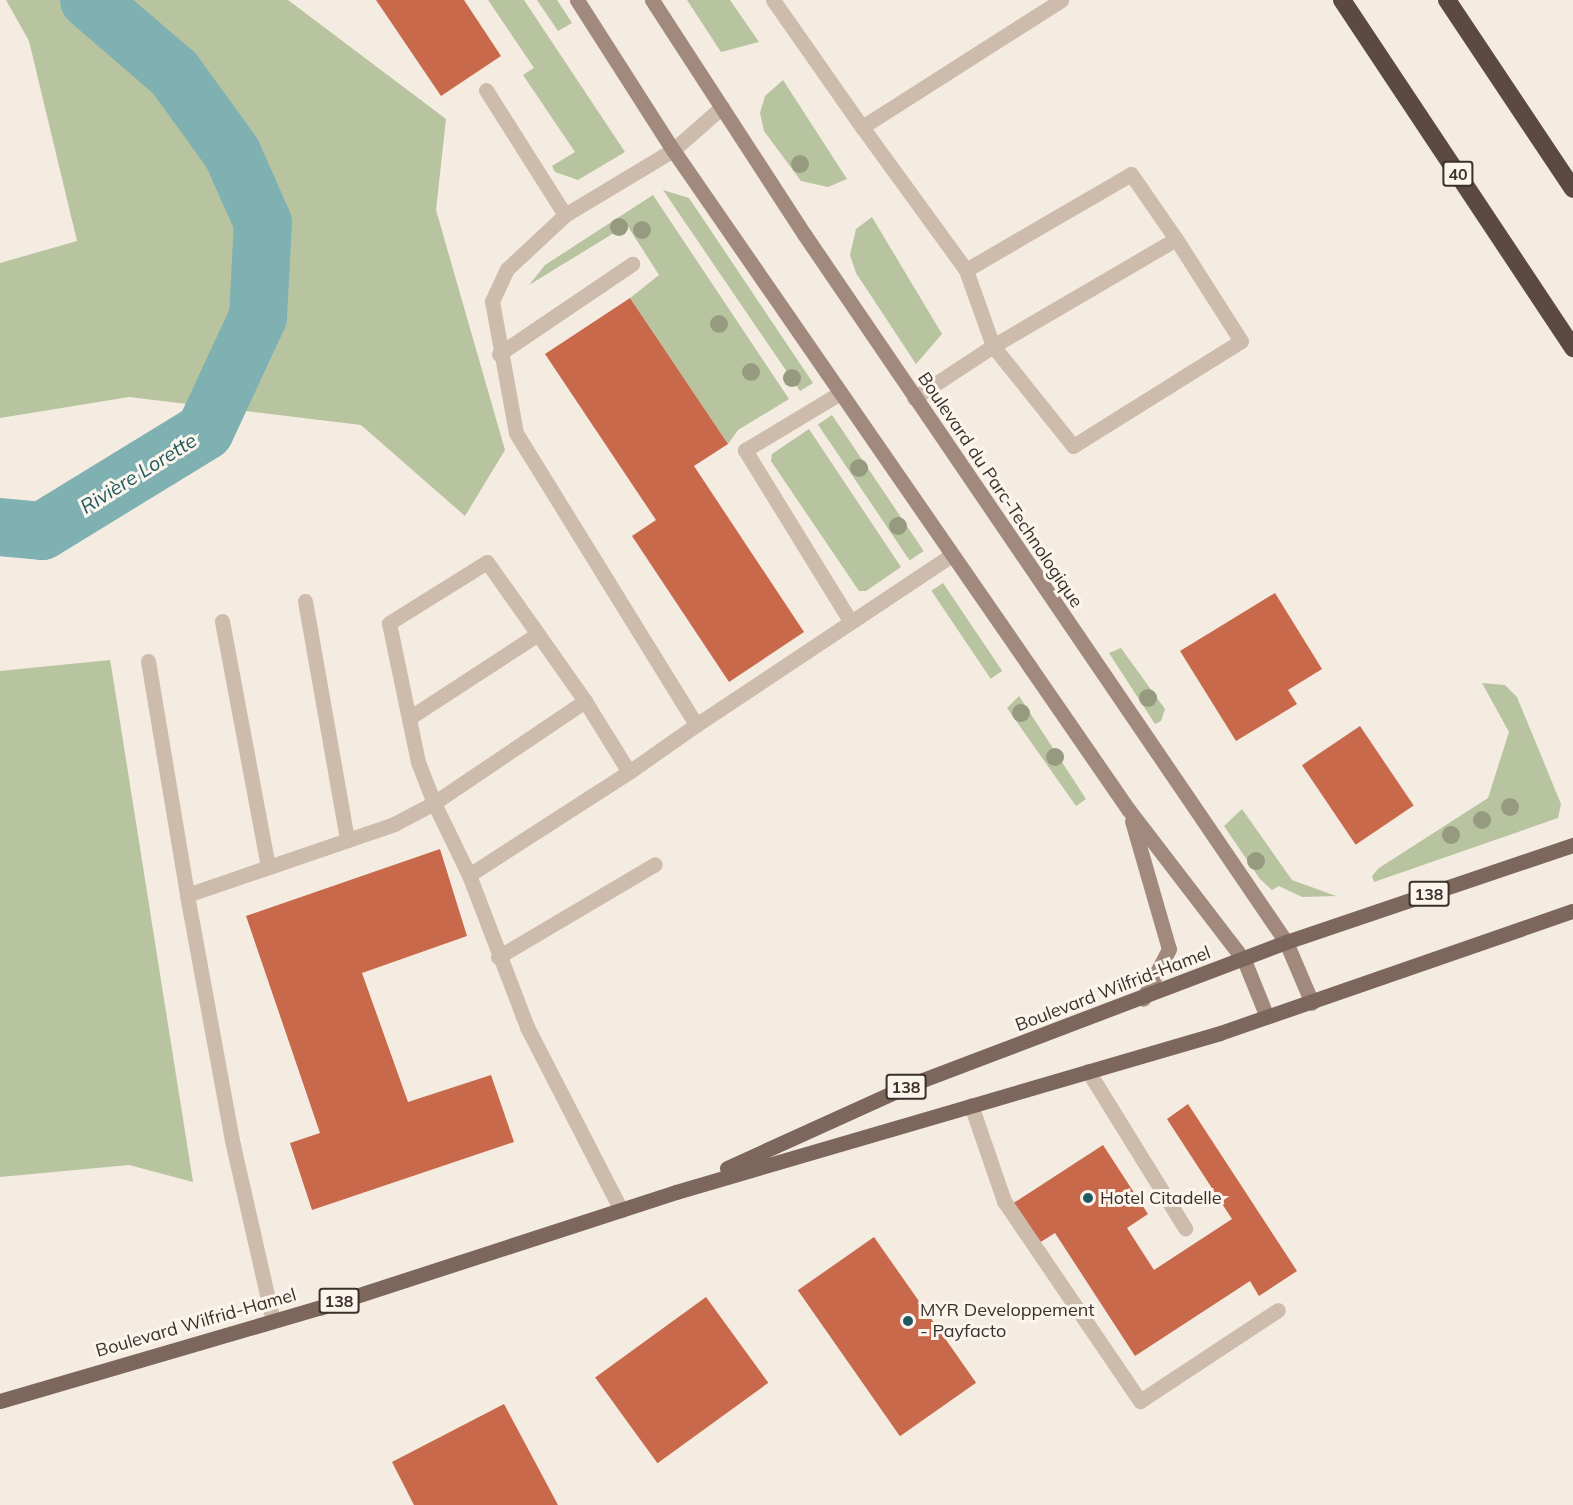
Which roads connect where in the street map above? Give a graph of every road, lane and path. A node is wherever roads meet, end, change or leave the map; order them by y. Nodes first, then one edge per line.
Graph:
1 (577, 0) edge
2 (652, 0) edge
3 (773, 0) edge
4 (1061, 0) edge
5 (1342, 0) edge
6 (1448, 0) edge
7 (486, 90) dead end
8 (722, 107) junction
9 (862, 127) junction
10 (673, 150) junction
11 (1573, 189) edge
12 (566, 215) junction
13 (1176, 239) junction
14 (632, 264) dead end
15 (966, 270) junction
16 (993, 346) junction
17 (1573, 348) edge
18 (499, 354) junction
19 (840, 393) junction
20 (914, 398) junction
21 (952, 555) junction
22 (305, 601) dead end
23 (222, 621) dead end
24 (851, 622) junction
25 (538, 634) junction
26 (148, 661) dead end
27 (585, 701) junction
28 (409, 718) junction
29 (696, 725) junction
30 (628, 772) junction
31 (434, 803) junction
32 (1128, 809) junction
33 (347, 840) junction
34 (1573, 845) edge
35 (655, 864) dead end
36 (268, 867) junction
37 (469, 875) junction
38 (187, 895) junction
39 (1573, 911) edge
40 (1286, 942) junction
41 (498, 957) junction
42 (1244, 960) junction
43 (1143, 999) junction
44 (1312, 1003) junction
45 (1268, 1017) junction
46 (1088, 1071) junction
47 (971, 1105) junction
48 (676, 1192) junction
49 (621, 1210) junction
50 (1185, 1228) dead end
51 (1278, 1310) dead end
52 (273, 1321) junction
53 (0, 1401) edge

1 - 10 main road
2 - 8 main road, Boulevard du Parc-Technologique
3 - 9 lane
4 - 9 lane
5 - 17 highway, 40
6 - 11 highway
7 - 12 lane
8 - 10 lane
8 - 20 main road, Boulevard du Parc-Technologique
9 - 15 lane
10 - 12 lane
10 - 19 main road
12 - 18 lane
13 - 15 lane
13 - 16 lane
13 - 16 lane
14 - 18 lane
15 - 16 lane
16 - 20 lane
18 - 29 lane
19 - 21 main road
19 - 24 lane
20 - 40 main road, Boulevard du Parc-Technologique
21 - 24 lane
21 - 32 main road
22 - 33 lane
23 - 36 lane
24 - 29 lane
25 - 27 lane
25 - 28 lane
25 - 28 lane
26 - 38 lane
27 - 30 lane
27 - 31 lane
28 - 31 lane
29 - 30 lane
30 - 37 lane
31 - 33 lane
31 - 37 lane
32 - 42 main road
32 - 43 main road
33 - 36 lane
34 - 40 main road, Boulevard Wilfrid-Hamel / 138
35 - 41 lane
36 - 38 lane
37 - 41 lane
38 - 52 lane
39 - 44 main road, Boulevard Wilfrid-Hamel / 138
40 - 42 main road, Boulevard Wilfrid-Hamel / 138
40 - 44 main road, Boulevard du Parc-Technologique
41 - 49 lane
42 - 43 main road, Boulevard Wilfrid-Hamel / 138
42 - 45 main road
43 - 48 main road, Boulevard Wilfrid-Hamel / 138
44 - 45 main road, Boulevard Wilfrid-Hamel / 138
45 - 46 main road, Boulevard Wilfrid-Hamel / 138
46 - 47 main road, Boulevard Wilfrid-Hamel / 138
46 - 50 lane
47 - 48 main road, Boulevard Wilfrid-Hamel / 138
47 - 51 lane
48 - 49 main road, Boulevard Wilfrid-Hamel / 138
49 - 52 main road, Boulevard Wilfrid-Hamel / 138
52 - 53 main road, Boulevard Wilfrid-Hamel / 138

